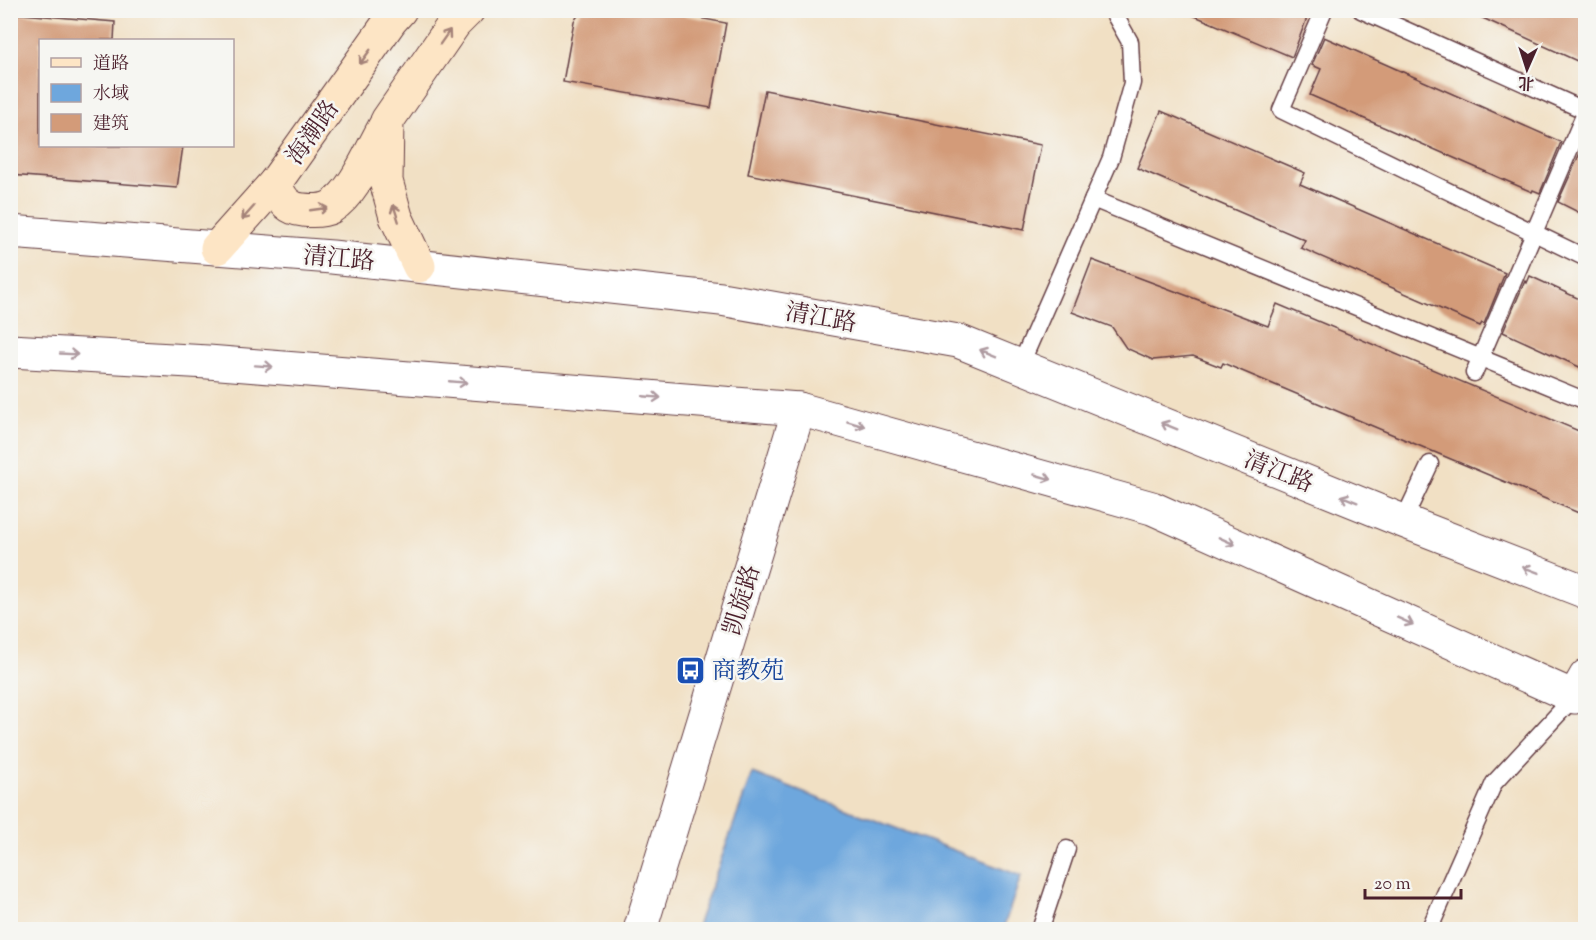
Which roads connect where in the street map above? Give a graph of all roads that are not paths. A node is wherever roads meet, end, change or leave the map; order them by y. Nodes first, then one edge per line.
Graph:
1 (400, 10) edge
2 (468, 10) edge
3 (1112, 10) edge
4 (1324, 10) edge
5 (1360, 10) edge
6 (1586, 111) edge
7 (387, 121) junction
8 (275, 183) junction
9 (1093, 199) junction
10 (10, 232) edge
11 (1534, 232) junction
12 (217, 248) junction
13 (1586, 258) edge
14 (419, 266) junction
15 (10, 351) edge
16 (1481, 358) junction
17 (1020, 366) junction
18 (1474, 373) dead end
19 (1586, 401) edge
20 (799, 409) junction
21 (1430, 464) dead end
22 (1403, 521) junction
23 (1586, 592) edge
24 (1580, 687) edge
25 (1067, 849) dead end
26 (640, 930) edge
27 (1040, 930) edge
28 (1429, 930) edge

1 -> 8 main road, 海潮路
7 -> 2 main road
3 - 9 lane
4 - 11 lane
5 - 6 lane
6 - 11 lane
8 -> 7 main road
14 -> 7 main road
8 -> 12 main road, 海潮路
9 - 16 lane
9 - 17 lane
10 - 12 street, 清江路
11 - 13 lane
11 - 16 lane
12 - 14 street, 清江路
17 -> 14 street, 清江路
15 -> 20 street
16 - 18 lane
16 - 19 lane
22 -> 17 street, 清江路
20 -> 24 street
20 - 26 street, 凯旋路
21 - 22 lane
23 -> 22 street, 清江路
24 - 28 lane
25 - 27 lane

